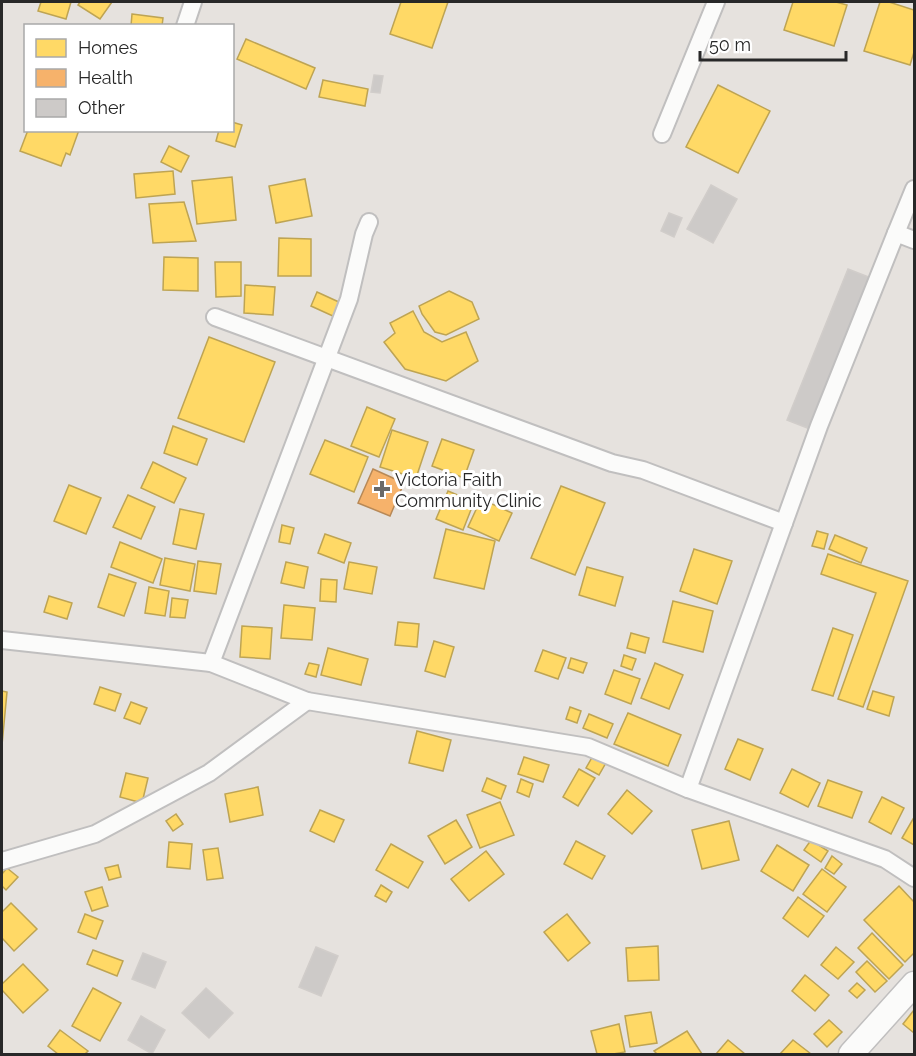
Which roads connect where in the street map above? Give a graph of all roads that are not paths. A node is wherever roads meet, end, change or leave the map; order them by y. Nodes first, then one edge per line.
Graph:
1 (193, 2) edge
2 (716, 2) edge
3 (186, 24) edge
4 (662, 134) dead end
5 (915, 189) edge
6 (369, 222) dead end
7 (896, 233) junction
8 (915, 240) edge
9 (215, 317) dead end
10 (325, 359) junction
11 (784, 523) junction
12 (2, 640) edge
13 (212, 663) junction
14 (307, 702) junction
15 (688, 789) junction
16 (2, 861) edge
17 (915, 878) edge
18 (915, 984) edge
19 (851, 1054) edge

1 - 3 street
2 - 4 street
5 - 7 street
6 - 10 street
7 - 8 street
7 - 11 street
9 - 10 street
10 - 11 street
10 - 13 street
11 - 15 street
12 - 13 street
13 - 14 street
14 - 15 street
14 - 16 street
15 - 17 street
18 - 19 street

